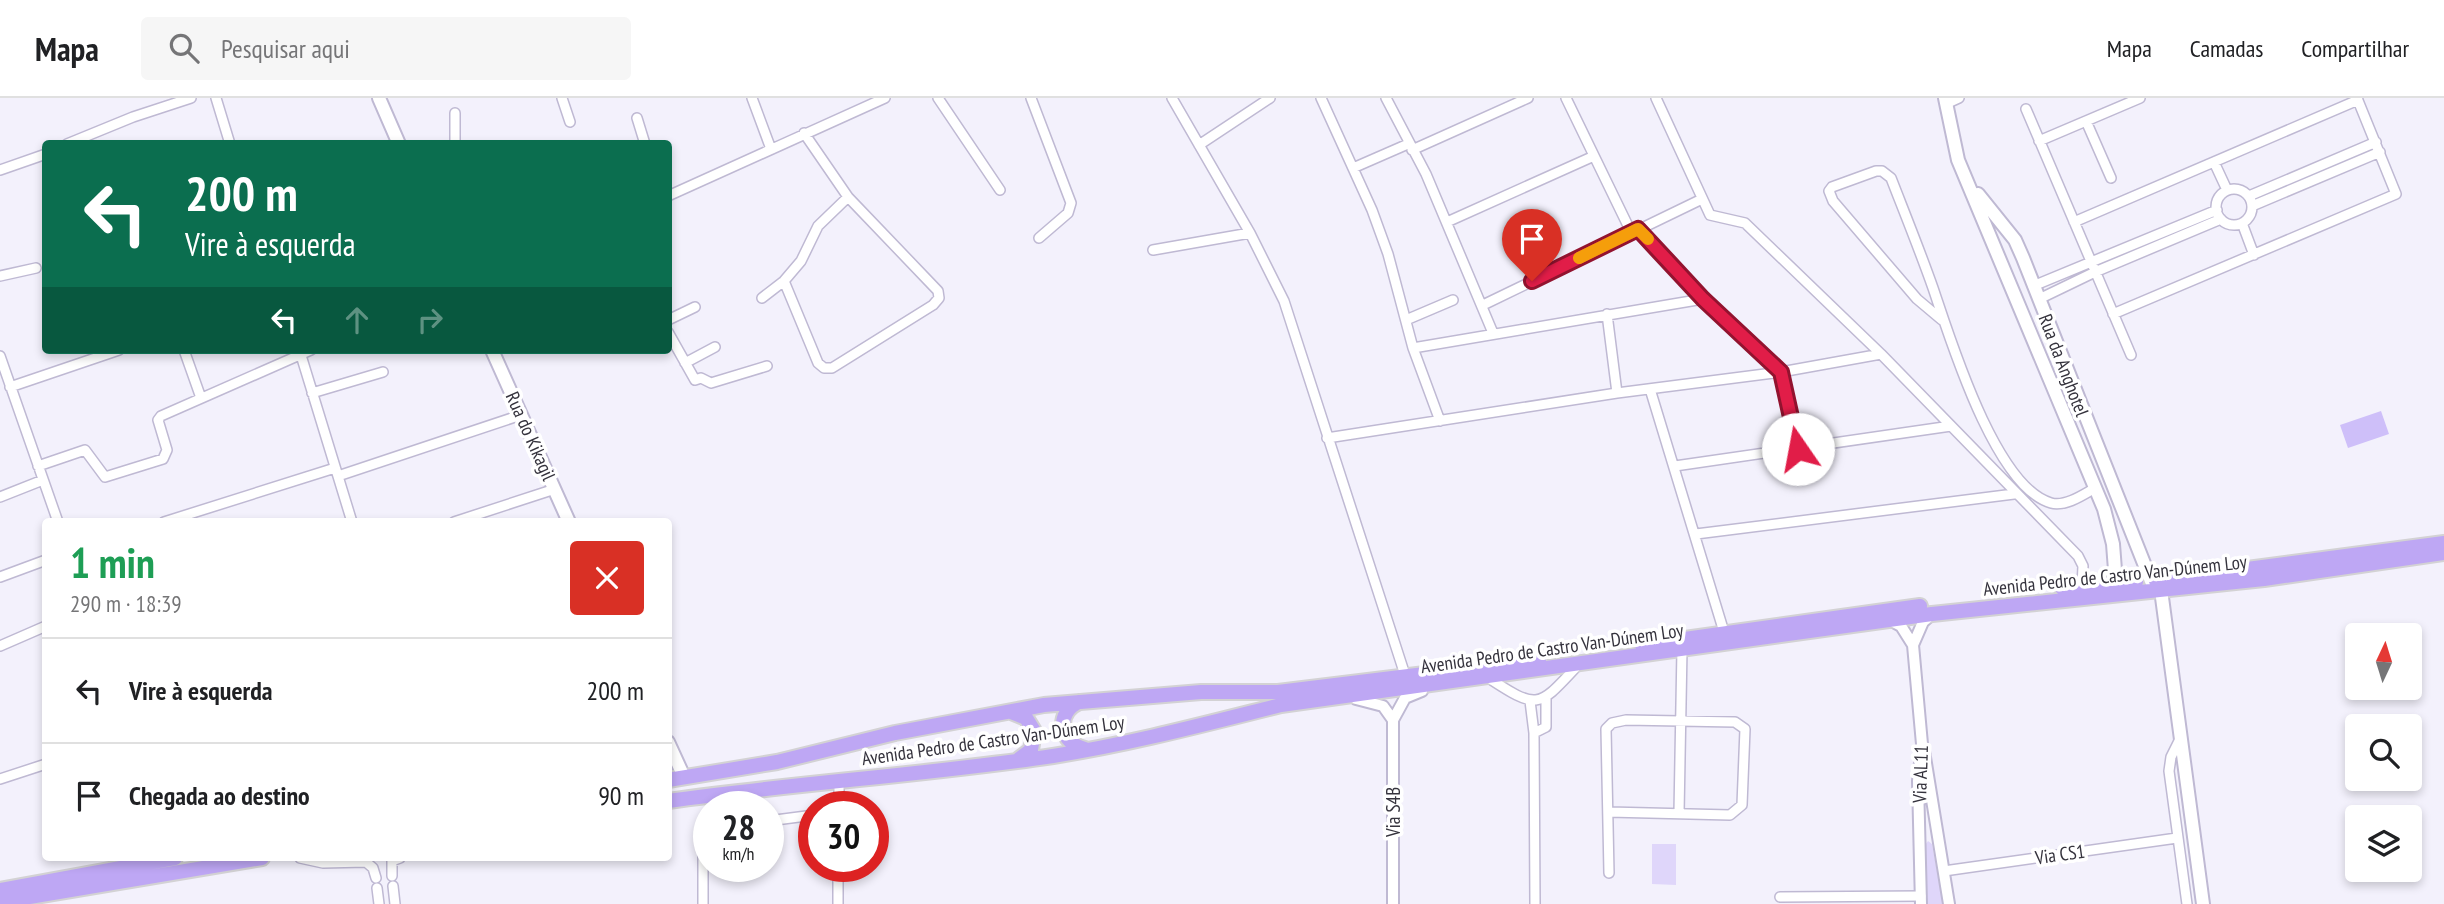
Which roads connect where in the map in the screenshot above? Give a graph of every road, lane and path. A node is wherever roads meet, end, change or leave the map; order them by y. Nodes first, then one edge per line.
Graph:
1 (191, 98) edge
2 (216, 98) edge
3 (379, 98) edge
4 (562, 98) edge
5 (752, 98) edge
6 (885, 98) edge
7 (938, 98) edge
8 (1031, 98) edge
9 (1172, 98) edge
10 (1270, 98) edge
11 (1322, 98) edge
12 (1386, 98) edge
13 (1528, 98) edge
14 (1566, 98) edge
15 (1656, 98) edge
16 (2140, 98) edge
17 (2358, 99) edge
18 (1951, 100) edge
19 (2026, 109) dead end
20 (455, 113) dead end
21 (637, 118) dead end
22 (2086, 121) junction
23 (570, 122) dead end
24 (804, 133) junction
25 (77, 140) edge
26 (229, 140) edge
27 (397, 140) edge
28 (456, 140) edge
29 (644, 140) edge
30 (2039, 141) junction
31 (1199, 145) junction
32 (1410, 147) junction
33 (2378, 147) junction
34 (771, 149) junction
35 (42, 155) edge
36 (1594, 156) junction
37 (1958, 160) junction
38 (2214, 162) junction
39 (1353, 168) junction
40 (0, 170) edge
41 (2111, 178) dead end
42 (1000, 190) dead end
43 (2227, 190) junction
44 (672, 194) edge
45 (2249, 196) junction
46 (848, 197) junction
47 (1702, 199) junction
48 (2252, 206) junction
49 (2219, 215) junction
50 (1447, 222) junction
51 (2074, 222) junction
52 (2242, 223) junction
53 (1635, 230) junction
54 (1250, 233) junction
55 (1039, 238) dead end
56 (1153, 250) dead end
57 (2254, 255) junction
58 (2091, 262) junction
59 (36, 268) dead end
60 (2095, 272) junction
61 (0, 276) edge
62 (784, 281) junction
63 (2033, 286) junction
64 (1934, 290) junction
65 (762, 298) dead end
66 (1703, 299) junction
67 (1917, 299) junction
68 (2039, 299) junction
69 (1453, 300) dead end
70 (1483, 305) junction
71 (695, 307) dead end
72 (1607, 314) junction
73 (2113, 314) junction
74 (672, 318) edge
75 (1406, 320) junction
76 (1942, 320) junction
77 (1493, 333) junction
78 (672, 339) edge
79 (715, 347) dead end
80 (1413, 348) junction
81 (107, 354) edge
82 (185, 354) edge
83 (296, 354) edge
84 (301, 354) edge
85 (494, 354) edge
86 (1881, 354) junction
87 (2131, 355) dead end
88 (0, 356) edge
89 (685, 363) junction
90 (767, 366) dead end
91 (383, 372) dead end
92 (1781, 372) junction
93 (9, 387) junction
94 (1650, 389) junction
95 (312, 393) junction
96 (1617, 393) junction
97 (201, 398) junction
98 (522, 415) junction
99 (1440, 421) junction
100 (1951, 426) junction
101 (1327, 438) junction
102 (1798, 449) junction
103 (38, 466) junction
104 (1675, 466) junction
105 (336, 472) junction
106 (43, 480) junction
107 (2095, 488) junction
108 (555, 489) junction
109 (2014, 494) junction
110 (0, 497) edge
111 (57, 518) edge
112 (178, 518) edge
113 (351, 518) edge
114 (466, 518) edge
115 (567, 518) edge
116 (1696, 534) junction
117 (2444, 543) edge
118 (2444, 553) edge
119 (42, 561) edge
120 (0, 577) edge
121 (2116, 583) junction
122 (2082, 586) junction
123 (2156, 586) junction
124 (1931, 614) junction
125 (1890, 620) junction
126 (42, 628) edge
127 (1724, 632) junction
128 (1913, 645) junction
129 (0, 646) edge
130 (1682, 649) junction
131 (1580, 663) junction
132 (1487, 677) junction
133 (1405, 678) junction
134 (1458, 681) junction
135 (1329, 699) junction
136 (1546, 699) junction
137 (1084, 700) junction
138 (1530, 701) junction
139 (1007, 712) junction
140 (1393, 720) junction
141 (1682, 721) junction
142 (1534, 733) junction
143 (2181, 735) junction
144 (1922, 744) junction
145 (1092, 749) junction
146 (672, 751) edge
147 (1015, 761) junction
148 (42, 765) edge
149 (684, 777) junction
150 (0, 779) edge
151 (672, 779) edge
152 (839, 780) junction
153 (839, 791) edge
154 (672, 801) edge
155 (1608, 812) junction
156 (1679, 813) junction
157 (2177, 838) junction
158 (1919, 845) junction
159 (1940, 845) junction
160 (159, 861) edge
161 (244, 861) edge
162 (314, 861) edge
163 (392, 861) edge
164 (1944, 871) junction
165 (1609, 873) dead end
166 (703, 882) edge
167 (838, 882) edge
168 (0, 890) edge
169 (1780, 897) dead end
170 (1921, 900) edge
171 (0, 902) edge
172 (379, 904) edge
173 (395, 904) edge
174 (703, 904) edge
175 (838, 904) edge
176 (1393, 904) edge
177 (1535, 904) edge
178 (1949, 904) edge
179 (2187, 904) edge
180 (2203, 904) edge

1 - 25 street
2 - 26 street
3 - 27 main road
4 - 23 street
5 - 34 street
6 - 24 street
7 - 42 street
8 - 55 street
9 - 31 street
10 - 31 street
11 - 39 street
12 - 32 street
13 - 32 street
14 - 36 street
15 - 47 street
16 - 22 street
17 - 33 street
17 - 38 street
18 - 37 main road, Rua da Anghotel
19 - 30 street
20 - 28 street
21 - 29 street
22 - 30 street
22 - 41 street
24 - 34 street
24 - 46 street
30 - 51 street
31 - 54 street
32 - 39 street
32 - 50 street
33 - 45 street
33 - 48 street
33 - 57 street
34 - 44 street
35 - 40 street
36 - 50 street
36 - 53 street
37 - 63 main road, Rua da Anghotel
37 - 107 main road, Rua da Anghotel
38 - 43 street
38 - 51 street
39 - 75 street
43 - 45 street
43 - 49 street
45 - 48 street
46 - 62 street
46 - 62 street
47 - 53 street
47 - 86 street
48 - 52 street
49 - 52 street
49 - 58 street
49 - 60 street
50 - 70 street
51 - 58 street
52 - 57 street
53 - 66 street
53 - 70 street
54 - 56 street
54 - 101 street
57 - 73 street
58 - 60 street
58 - 63 street
59 - 61 street
60 - 68 street
60 - 73 street
62 - 65 street
63 - 68 main road, Rua da Anghotel
64 - 67 street
64 - 67 street
64 - 76 street
66 - 72 street
66 - 92 street
67 - 76 street
68 - 123 main road, Rua da Anghotel
69 - 75 street
70 - 77 street
71 - 74 street
72 - 77 street
72 - 96 street
73 - 87 street
75 - 80 street
76 - 107 street
77 - 80 street
78 - 89 street
79 - 89 street
80 - 99 street
81 - 93 street
82 - 97 street
83 - 97 street
84 - 95 street
85 - 98 main road, Rua do Kikagil
86 - 92 street
86 - 100 street
88 - 93 street
89 - 90 street
91 - 95 street
92 - 94 street
92 - 102 street
93 - 103 street
94 - 96 street
94 - 104 street
95 - 105 street
96 - 99 street
97 - 103 street
98 - 105 street
98 - 108 main road, Rua do Kikagil
99 - 101 street
100 - 102 street
100 - 109 street
101 - 133 street
102 - 104 street
103 - 106 street
104 - 116 street
105 - 112 street
105 - 113 street
106 - 110 street
106 - 111 street
107 - 121 main road, Rua da Anghotel
108 - 114 street
108 - 115 main road, Rua do Kikagil
109 - 116 street
109 - 122 street
116 - 127 street
117 - 123 highway, Avenida Pedro de Castro Van-Dúnem Loy
118 - 123 highway, Avenida Pedro de Castro Van-Dúnem Loy
119 - 120 street
121 - 122 highway, Avenida Pedro de Castro Van-Dúnem Loy
121 - 123 highway, Avenida Pedro de Castro Van-Dúnem Loy
122 - 127 highway, Avenida Pedro de Castro Van-Dúnem Loy
123 - 124 highway, Avenida Pedro de Castro Van-Dúnem Loy
123 - 143 main road, Rua da Anghotel
124 - 125 highway, Avenida Pedro de Castro Van-Dúnem Loy
124 - 128 street
125 - 128 street
125 - 130 highway, Avenida Pedro de Castro Van-Dúnem Loy
126 - 129 street
127 - 133 highway, Avenida Pedro de Castro Van-Dúnem Loy
128 - 144 street, Via AL11
130 - 131 highway, Avenida Pedro de Castro Van-Dúnem Loy
130 - 141 street
131 - 132 highway, Avenida Pedro de Castro Van-Dúnem Loy
131 - 136 street
132 - 134 highway, Avenida Pedro de Castro Van-Dúnem Loy
132 - 138 street
133 - 137 highway, Avenida Pedro de Castro Van-Dúnem Loy
134 - 135 highway, Avenida Pedro de Castro Van-Dúnem Loy
134 - 140 street
135 - 140 street
135 - 145 highway, Avenida Pedro de Castro Van-Dúnem Loy
136 - 138 street
136 - 142 street
137 - 139 highway, Avenida Pedro de Castro Van-Dúnem Loy
137 - 145 highway
138 - 142 street
139 - 147 highway
139 - 149 highway, Avenida Pedro de Castro Van-Dúnem Loy
140 - 176 street, Via S4B
141 - 155 street
141 - 156 street
141 - 156 street
142 - 177 street
143 - 157 street
143 - 180 main road, Rua da Anghotel
144 - 158 street, Via AL11
144 - 159 street
145 - 147 highway, Avenida Pedro de Castro Van-Dúnem Loy
146 - 149 main road
147 - 152 highway, Avenida Pedro de Castro Van-Dúnem Loy
148 - 150 street
149 - 151 highway, Avenida Pedro de Castro Van-Dúnem Loy
152 - 153 street
152 - 154 highway, Avenida Pedro de Castro Van-Dúnem Loy
155 - 156 street
155 - 165 street
157 - 164 street, Via CS1
157 - 179 street
158 - 159 street
158 - 170 street, Via AL11
159 - 164 street
160 - 168 highway
161 - 171 highway
162 - 172 street
163 - 173 street
164 - 178 street
166 - 174 street
167 - 175 street
169 - 170 street

